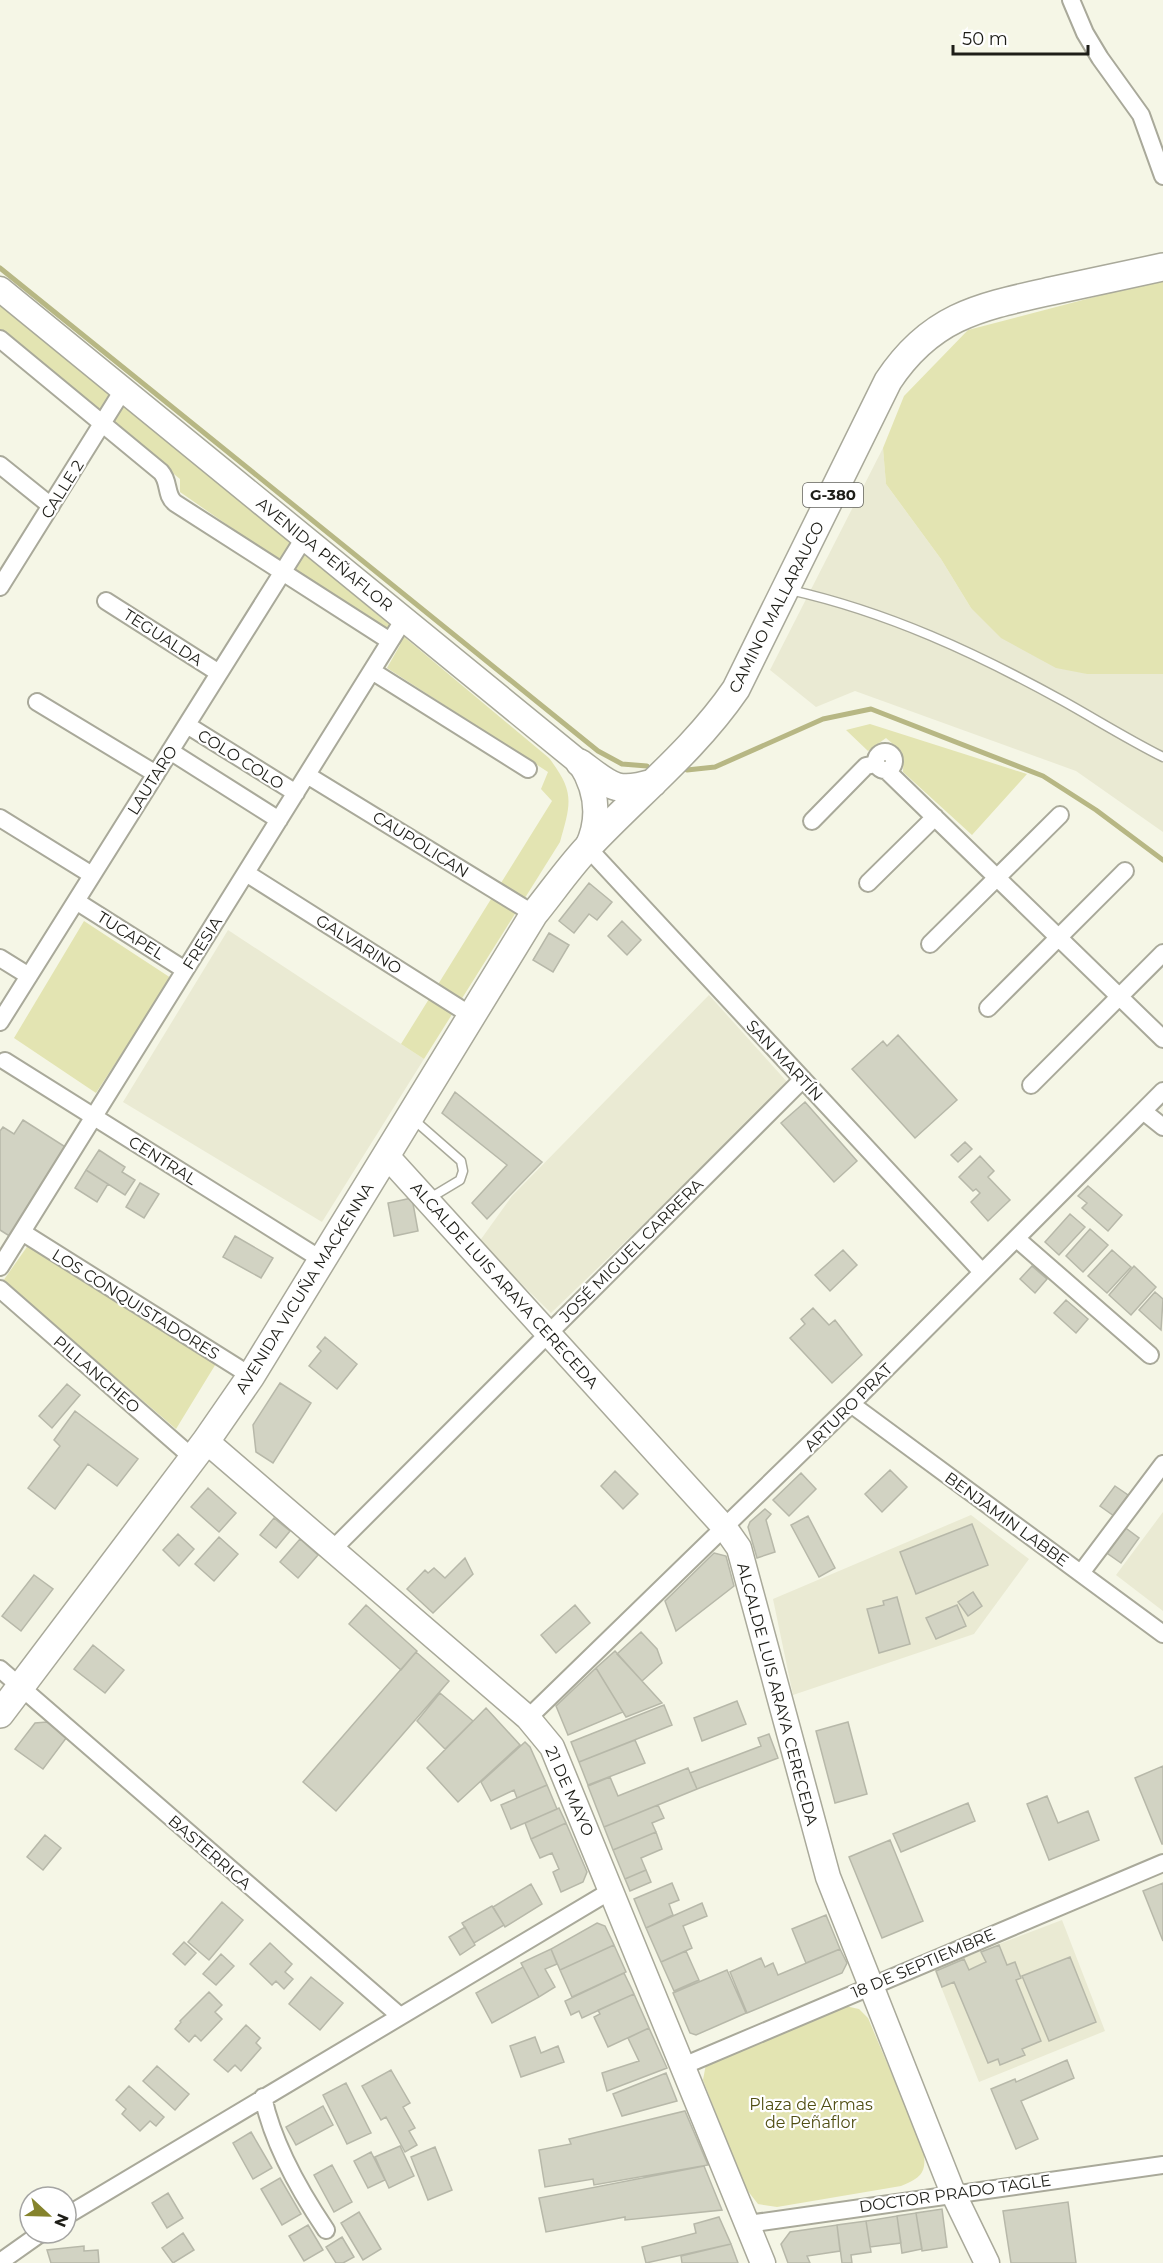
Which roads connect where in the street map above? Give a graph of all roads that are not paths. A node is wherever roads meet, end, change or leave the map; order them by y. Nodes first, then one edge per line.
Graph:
1 (1071, 0) edge
2 (1163, 176) edge
3 (1163, 267) edge
4 (0, 289) edge
5 (0, 339) edge
6 (123, 390) junction
7 (102, 424) junction
8 (0, 465) edge
9 (51, 506) junction
10 (304, 538) junction
11 (283, 573) junction
12 (0, 587) edge
13 (787, 589) junction
14 (106, 601) dead end
15 (404, 619) junction
16 (390, 641) junction
17 (372, 671) junction
18 (219, 673) junction
19 (38, 702) dead end
20 (187, 725) junction
21 (170, 751) junction
22 (1163, 757) edge
23 (580, 763) junction
24 (528, 769) dead end
25 (156, 774) junction
26 (307, 775) junction
27 (653, 783) junction
28 (296, 793) junction
29 (1060, 814) dead end
30 (934, 817) junction
31 (0, 818) edge
32 (279, 820) junction
33 (812, 821) dead end
34 (587, 847) junction
35 (1125, 871) dead end
36 (246, 873) junction
37 (92, 875) junction
38 (997, 877) junction
39 (868, 883) dead end
40 (76, 901) junction
41 (534, 914) junction
42 (1058, 936) junction
43 (930, 945) dead end
44 (1163, 953) edge
45 (0, 958) edge
46 (185, 970) junction
47 (29, 976) junction
48 (1120, 997) junction
49 (988, 1008) dead end
50 (472, 1016) junction
51 (0, 1022) edge
52 (1163, 1039) edge
53 (5, 1061) dead end
54 (803, 1079) junction
55 (1031, 1085) dead end
56 (1163, 1091) edge
57 (1143, 1111) junction
58 (94, 1116) junction
59 (410, 1117) junction
60 (1163, 1127) edge
61 (386, 1155) junction
62 (427, 1200) junction
63 (22, 1232) junction
64 (1017, 1239) junction
65 (322, 1260) junction
66 (0, 1267) edge
67 (982, 1272) junction
68 (0, 1289) edge
69 (548, 1332) junction
70 (1150, 1355) dead end
71 (251, 1376) junction
72 (851, 1404) junction
73 (200, 1450) junction
74 (1163, 1464) edge
75 (725, 1528) junction
76 (333, 1550) junction
77 (1081, 1574) junction
78 (1163, 1634) edge
79 (0, 1669) edge
80 (21, 1687) junction
81 (0, 1714) edge
82 (528, 1718) junction
83 (1163, 1863) edge
84 (612, 1890) junction
85 (869, 1986) junction
86 (400, 2016) junction
87 (683, 2066) junction
88 (263, 2097) junction
89 (1163, 2165) edge
90 (953, 2193) junction
91 (78, 2209) edge
92 (748, 2224) junction
93 (326, 2230) dead end
94 (25, 2245) edge
95 (0, 2262) edge
96 (763, 2263) edge
97 (987, 2263) edge

1 - 2 street
3 - 13 main road, CAMINO MALLARAUCO / G-380
4 - 6 main road, AVENIDA PEÑAFLOR
5 - 7 street, AVENIDA PEÑAFLOR
6 - 7 street, CALLE 2
6 - 10 main road, AVENIDA PEÑAFLOR
7 - 9 street, CALLE 2
7 - 11 street, AVENIDA PEÑAFLOR
8 - 9 street
9 - 12 street, CALLE 2
10 - 11 street, LAUTARO
10 - 15 main road, AVENIDA PEÑAFLOR
11 - 16 street, AVENIDA PEÑAFLOR
11 - 18 street, LAUTARO
13 - 22 lane
13 - 27 main road, CAMINO MALLARAUCO / G-380
14 - 18 street, TEGUALDA
15 - 16 street, FRESIA
15 - 23 main road, AVENIDA PEÑAFLOR
16 - 17 street, FRESIA
17 - 24 street
17 - 26 street, FRESIA
18 - 20 street, LAUTARO
19 - 25 street
20 - 21 street, LAUTARO
20 - 28 street, COLO COLO
21 - 25 street, LAUTARO
21 - 32 street, COLO COLO
23 - 27 main road
23 - 34 main road, AVENIDA PEÑAFLOR
25 - 37 street, LAUTARO
26 - 28 street, FRESIA
26 - 41 street, CAUPOLICAN
27 - 34 main road, CAMINO MALLARAUCO / G-380
28 - 32 street, FRESIA
29 - 38 street
30 - 33 street
30 - 38 street
30 - 39 street
31 - 37 street
32 - 36 street, FRESIA
34 - 41 main road, AVENIDA VICUÑA MACKENNA
34 - 54 street, SAN MARTÍN
35 - 42 street
36 - 46 street, FRESIA
36 - 50 street, GALVARINO
37 - 40 street, LAUTARO
38 - 42 street
38 - 43 street
40 - 46 street, TUCAPEL
40 - 47 street, LAUTARO
41 - 50 main road, AVENIDA VICUÑA MACKENNA
42 - 48 street
42 - 49 street
44 - 48 street
45 - 47 street
46 - 58 street, FRESIA
47 - 51 street, LAUTARO
48 - 52 street
48 - 55 street
50 - 59 main road, AVENIDA VICUÑA MACKENNA
53 - 58 street, CENTRAL
54 - 67 street, SAN MARTÍN
54 - 69 street, JOSÉ MIGUEL CARRERA
56 - 57 street, ARTURO PRAT
57 - 60 street
57 - 64 street, ARTURO PRAT
58 - 63 street, FRESIA
58 - 65 street, CENTRAL
59 - 61 main road, AVENIDA VICUÑA MACKENNA
59 - 62 lane
61 - 62 main road, ALCALDE LUIS ARAYA CERECEDA
61 - 65 main road, AVENIDA VICUÑA MACKENNA
62 - 69 main road, ALCALDE LUIS ARAYA CERECEDA
63 - 66 street, FRESIA
63 - 71 street, LOS CONQUISTADORES
64 - 67 street, ARTURO PRAT
64 - 70 street
65 - 71 main road, AVENIDA VICUÑA MACKENNA
67 - 72 street, ARTURO PRAT
68 - 73 street, PILLANCHEO
69 - 75 main road, ALCALDE LUIS ARAYA CERECEDA
69 - 76 street, JOSÉ MIGUEL CARRERA
71 - 73 main road, AVENIDA VICUÑA MACKENNA
72 - 75 street, ARTURO PRAT
72 - 77 street, BENJAMIN LABBE
73 - 76 main road, 21 DE MAYO
73 - 80 main road, AVENIDA VICUÑA MACKENNA
74 - 77 street
75 - 82 street, ARTURO PRAT
75 - 85 main road, ALCALDE LUIS ARAYA CERECEDA
76 - 82 main road, 21 DE MAYO
77 - 78 street, BENJAMIN LABBE
79 - 80 street, BASTERRICA
80 - 81 main road, AVENIDA VICUÑA MACKENNA
80 - 86 street, BASTERRICA
82 - 84 main road, 21 DE MAYO
83 - 85 street, 18 DE SEPTIEMBRE
84 - 86 street
84 - 87 main road, 21 DE MAYO
85 - 87 street, 18 DE SEPTIEMBRE
85 - 90 main road, ALCALDE LUIS ARAYA CERECEDA
86 - 88 street
87 - 92 main road, 21 DE MAYO
88 - 91 street
88 - 93 street
89 - 90 street, DOCTOR PRADO TAGLE
90 - 92 street, DOCTOR PRADO TAGLE
90 - 97 main road, ALCALDE LUIS ARAYA CERECEDA
92 - 96 main road, 21 DE MAYO
94 - 95 street

